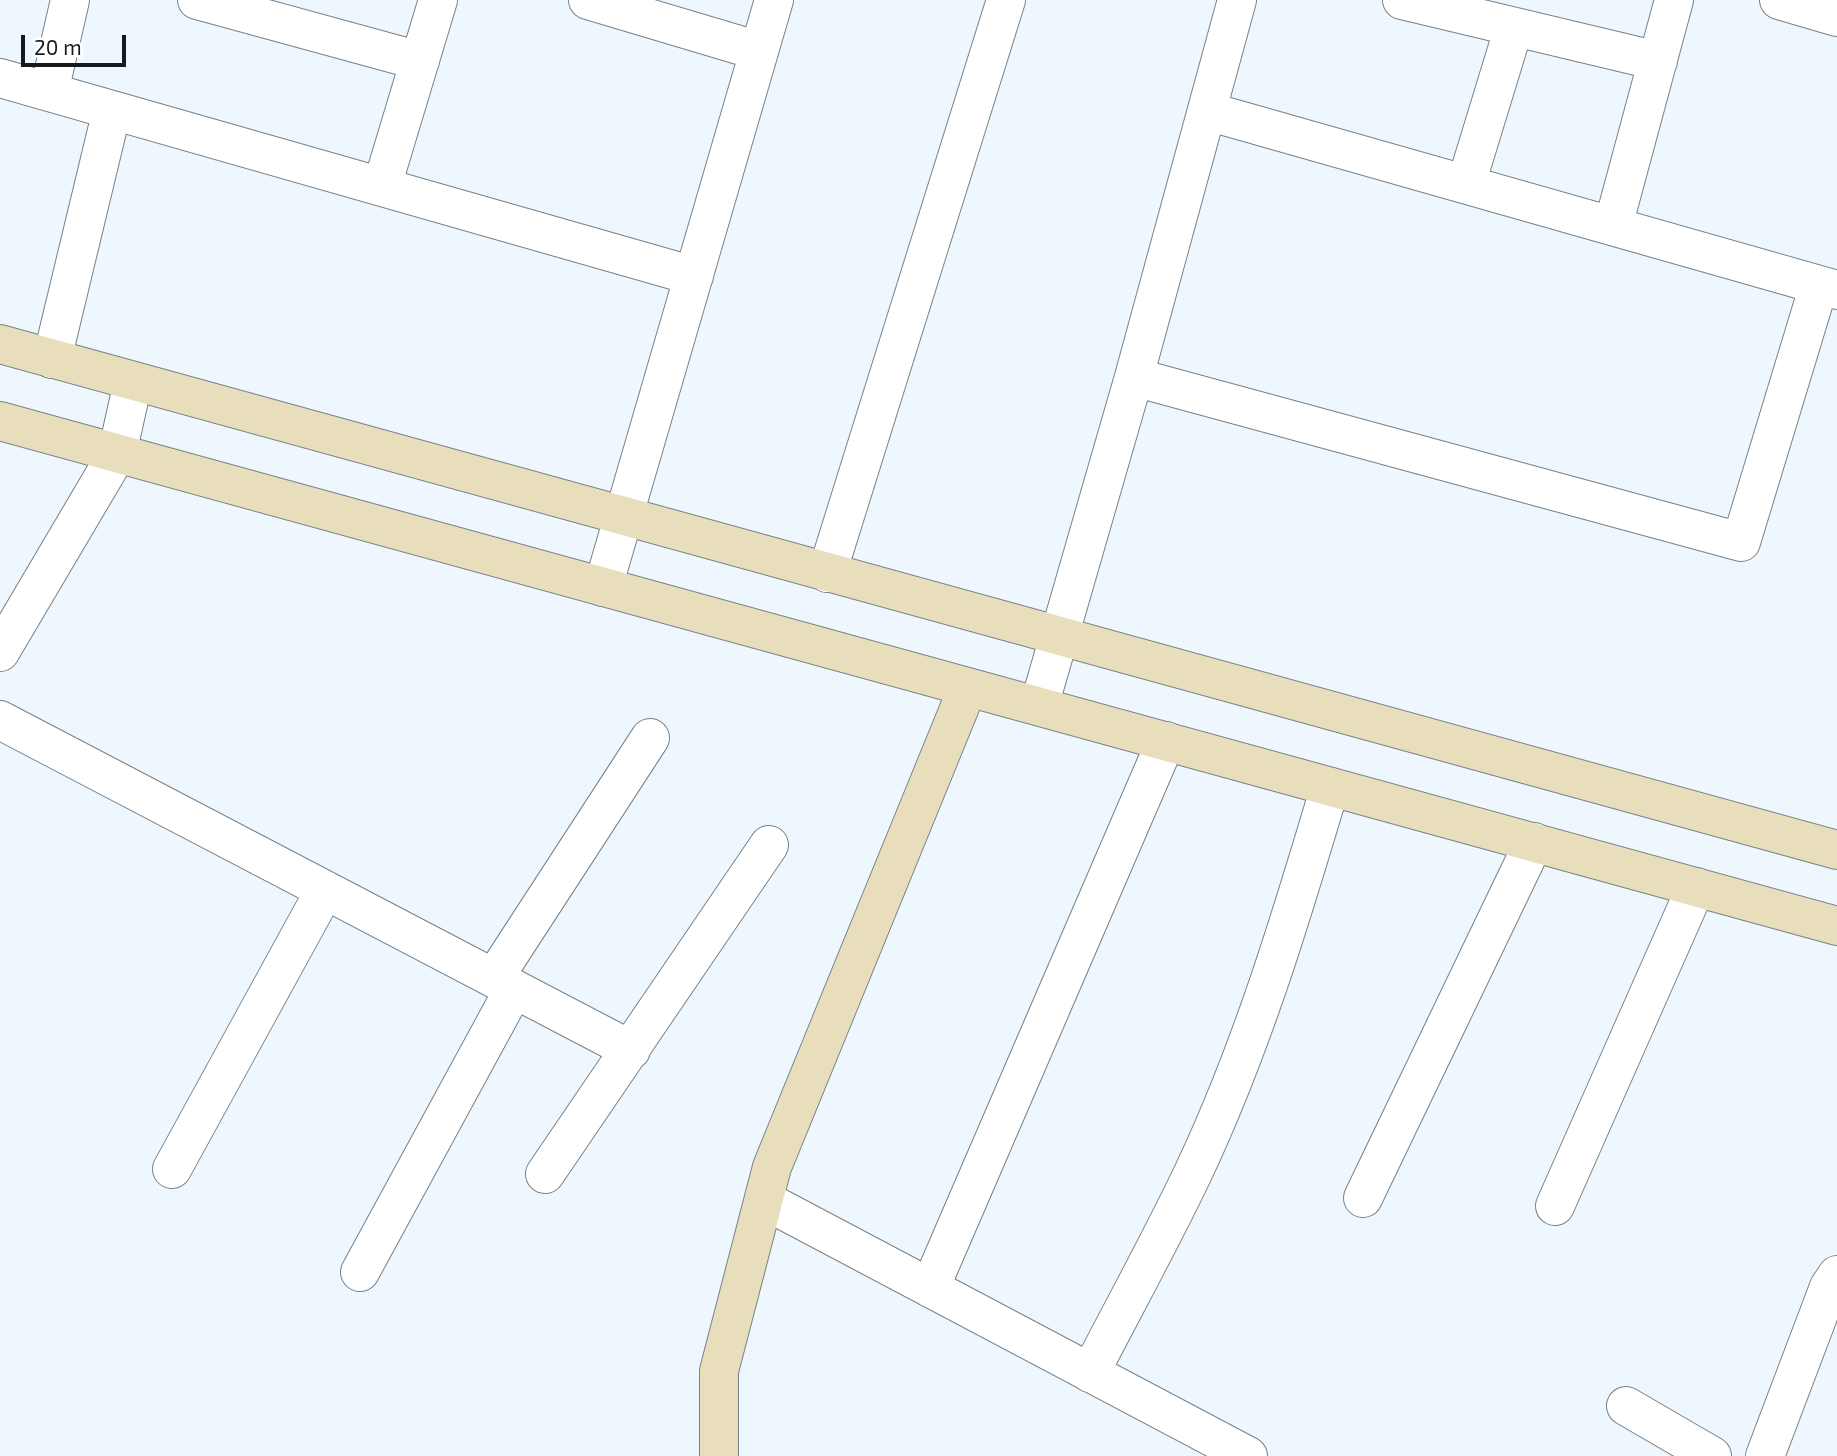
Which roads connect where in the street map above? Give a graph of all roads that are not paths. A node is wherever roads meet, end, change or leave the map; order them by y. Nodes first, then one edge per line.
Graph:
1 (70, 0) edge
2 (197, 0) edge
3 (438, 0) edge
4 (588, 0) edge
5 (775, 0) edge
6 (1006, 0) edge
7 (1237, 0) edge
8 (1402, 0) edge
9 (1674, 0) edge
10 (1779, 0) edge
11 (1837, 17) edge
12 (1514, 27) junction
13 (759, 51) junction
14 (420, 61) junction
15 (1658, 61) junction
16 (0, 78) edge
17 (49, 92) junction
18 (112, 110) junction
19 (1207, 111) junction
20 (1465, 184) junction
21 (382, 186) junction
22 (1613, 226) junction
23 (694, 276) junction
24 (1828, 287) edge
25 (0, 344) edge
26 (52, 359) junction
27 (1134, 377) junction
28 (133, 382) junction
29 (0, 421) edge
30 (117, 454) junction
31 (624, 517) junction
32 (827, 573) junction
33 (603, 587) junction
34 (1060, 636) junction
35 (0, 652) edge
36 (968, 687) junction
37 (1039, 706) junction
38 (0, 720) edge
39 (650, 738) dead end
40 (1166, 741) junction
41 (1330, 787) junction
42 (1534, 842) junction
43 (769, 845) dead end
44 (1837, 850) edge
45 (1696, 887) junction
46 (325, 890) junction
47 (1837, 926) edge
48 (504, 984) junction
49 (631, 1050) junction
50 (172, 1169) dead end
51 (545, 1174) dead end
52 (1363, 1198) dead end
53 (764, 1200) junction
54 (1555, 1206) dead end
55 (360, 1272) dead end
56 (1837, 1275) edge
57 (930, 1288) junction
58 (1090, 1373) junction
59 (1626, 1406) dead end
60 (719, 1456) edge
61 (1248, 1456) edge
62 (1712, 1456) edge
63 (1765, 1456) edge

1 - 17 street
2 - 14 street
3 - 14 street
4 - 13 street
5 - 13 street
6 - 32 street
7 - 19 street
8 - 12 street
9 - 15 street
10 - 11 street
12 - 15 street
12 - 20 street
13 - 23 street
14 - 21 street
15 - 22 street
16 - 17 street
17 - 18 street
18 - 21 street
18 - 26 street
19 - 20 street
19 - 27 street
20 - 22 street
21 - 23 street
22 - 24 street
23 - 31 street
24 - 27 street
25 - 26 street
26 - 28 street
27 - 34 street
28 - 30 street
28 - 31 street
29 - 30 street
30 - 33 street
30 - 35 street
31 - 32 street
31 - 33 street
32 - 34 street
33 - 36 street
34 - 37 street
34 - 44 street
36 - 37 street
36 - 53 street
37 - 40 street
38 - 46 street
39 - 48 street
40 - 41 street
40 - 57 street
41 - 42 street
41 - 58 street
42 - 45 street
42 - 52 street
43 - 49 street
45 - 47 street
45 - 54 street
46 - 48 street
46 - 50 street
48 - 49 street
48 - 55 street
49 - 51 street
53 - 57 street
53 - 60 street
56 - 63 street
57 - 58 street
58 - 61 street
59 - 62 street

